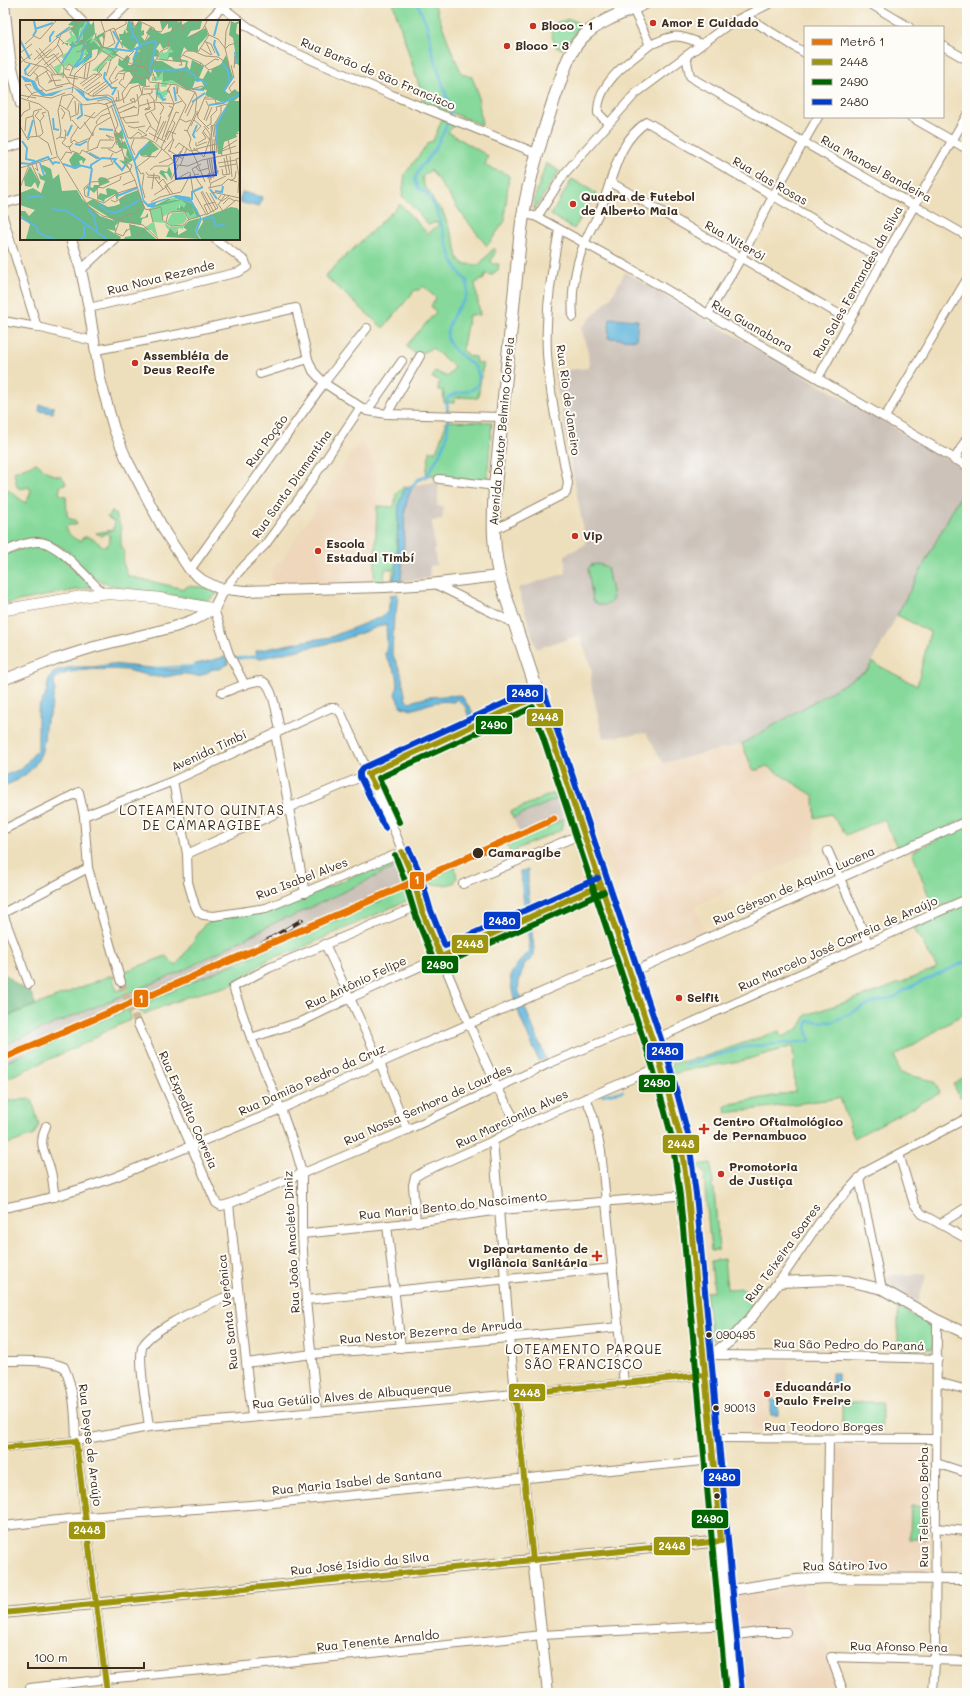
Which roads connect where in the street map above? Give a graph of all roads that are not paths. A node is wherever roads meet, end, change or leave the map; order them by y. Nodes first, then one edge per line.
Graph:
1 (4, 3) edge
2 (64, 3) edge
3 (129, 3) edge
4 (646, 3) edge
5 (771, 3) edge
6 (869, 3) edge
7 (220, 5) edge
8 (633, 9) junction
9 (4, 15) edge
10 (745, 16) junction
11 (81, 20) edge
12 (112, 20) edge
13 (209, 20) edge
14 (239, 20) edge
15 (240, 21) edge
16 (907, 26) edge
17 (701, 44) junction
18 (650, 45) junction
19 (944, 47) edge
20 (804, 52) edge
21 (686, 56) junction
22 (967, 60) edge
23 (20, 100) edge
24 (967, 115) edge
25 (817, 118) edge
26 (913, 118) edge
27 (608, 123) junction
28 (952, 141) junction
29 (804, 143) junction
30 (20, 144) edge
31 (3, 148) edge
32 (967, 149) edge
33 (536, 153) junction
34 (610, 182) junction
35 (772, 196) junction
36 (20, 199) edge
37 (3, 204) edge
38 (915, 204) junction
39 (523, 213) junction
40 (3, 217) edge
41 (537, 217) junction
42 (559, 230) junction
43 (967, 236) edge
44 (71, 240) edge
45 (113, 240) edge
46 (216, 240) edge
47 (584, 244) junction
48 (741, 258) junction
49 (883, 260) junction
50 (81, 270) junction
51 (967, 279) edge
52 (89, 308) junction
53 (708, 314) junction
54 (573, 317) dead end
55 (849, 320) junction
56 (3, 321) edge
57 (37, 327) junction
58 (367, 328) dead end
59 (94, 346) junction
60 (420, 356) dead end
61 (308, 359) junction
62 (402, 361) dead end
63 (260, 374) dead end
64 (818, 378) junction
65 (324, 383) junction
66 (366, 411) junction
67 (387, 414) junction
68 (501, 417) junction
69 (885, 417) junction
70 (967, 438) edge
71 (954, 460) junction
72 (967, 466) edge
73 (439, 479) dead end
74 (495, 486) junction
75 (494, 530) junction
76 (3, 552) edge
77 (190, 570) junction
78 (499, 576) junction
79 (435, 584) junction
80 (224, 589) junction
81 (103, 593) junction
82 (214, 609) junction
83 (3, 610) edge
84 (515, 624) junction
85 (3, 680) edge
86 (245, 685) junction
87 (222, 693) dead end
88 (538, 696) junction
89 (278, 732) junction
90 (368, 774) junction
91 (173, 781) junction
92 (290, 807) junction
93 (84, 816) junction
94 (967, 821) edge
95 (3, 830) edge
96 (584, 833) junction
97 (828, 851) dead end
98 (402, 852) junction
99 (187, 854) junction
100 (88, 868) junction
101 (840, 879) junction
102 (463, 884) dead end
103 (601, 885) junction
104 (305, 893) junction
105 (967, 899) edge
106 (420, 905) junction
107 (3, 914) edge
108 (868, 942) junction
109 (325, 944) junction
110 (441, 957) junction
111 (625, 957) junction
112 (630, 973) junction
113 (122, 982) tunnel mouth
114 (29, 984) dead end
115 (350, 998) junction
116 (647, 1023) junction
117 (138, 1024) tunnel mouth
118 (469, 1024) junction
119 (251, 1038) junction
120 (652, 1040) junction
121 (380, 1063) junction
122 (661, 1066) junction
123 (498, 1089) junction
124 (586, 1098) junction
125 (282, 1109) junction
126 (967, 1118) edge
127 (46, 1126) dead end
128 (519, 1127) junction
129 (407, 1130) junction
130 (494, 1141) junction
131 (190, 1145) junction
132 (899, 1154) junction
133 (302, 1172) junction
134 (859, 1178) junction
135 (688, 1194) junction
136 (55, 1197) junction
137 (607, 1202) junction
138 (229, 1204) junction
139 (218, 1205) joint
140 (967, 1207) edge
141 (3, 1208) edge
142 (500, 1210) junction
143 (416, 1222) junction
144 (940, 1224) junction
145 (387, 1225) junction
146 (302, 1234) junction
147 (967, 1239) edge
148 (612, 1268) junction
149 (506, 1278) junction
150 (779, 1282) junction
151 (882, 1289) junction
152 (394, 1290) junction
153 (238, 1292) junction
154 (306, 1300) junction
155 (937, 1320) junction
156 (619, 1327) junction
157 (967, 1334) edge
158 (511, 1338) junction
159 (401, 1348) junction
160 (312, 1354) junction
161 (708, 1356) junction
162 (938, 1358) junction
163 (3, 1361) edge
164 (246, 1363) junction
165 (704, 1375) junction
166 (938, 1382) junction
167 (624, 1384) junction
168 (967, 1390) edge
169 (515, 1394) junction
170 (317, 1411) junction
171 (252, 1417) junction
172 (149, 1427) junction
173 (711, 1438) junction
174 (829, 1439) junction
175 (936, 1439) junction
176 (76, 1441) junction
177 (3, 1448) edge
178 (713, 1460) junction
179 (936, 1463) junction
180 (967, 1473) edge
181 (524, 1477) junction
182 (87, 1517) junction
183 (3, 1526) edge
184 (935, 1528) junction
185 (967, 1531) edge
186 (720, 1541) junction
187 (533, 1560) junction
188 (827, 1578) junction
189 (935, 1578) junction
190 (967, 1579) edge
191 (725, 1591) junction
192 (97, 1602) junction
193 (3, 1613) edge
194 (729, 1631) junction
195 (786, 1632) dead end
196 (542, 1635) junction
197 (935, 1660) junction
198 (967, 1661) edge
199 (106, 1679) junction
200 (30, 1688) dead end
201 (107, 1693) edge
202 (548, 1693) edge
203 (734, 1693) edge
204 (844, 1693) edge
205 (933, 1693) edge

1 - 9 street
2 - 11 street
3 - 12 street
4 - 8 main road, Avenida Doutor Belmino Correia
5 - 10 street
6 - 16 street
7 - 13 street
7 - 14 street, Rua Barão de São Francisco
8 - 18 street
8 - 33 main road, Avenida Doutor Belmino Correia
9 - 23 street
10 - 17 street
10 - 20 street
15 - 33 street, Rua Barão de São Francisco
17 - 18 street
17 - 21 street
18 - 27 street
19 - 22 street
21 - 27 street
21 - 29 street, Rua Manoel Bandeira
24 - 28 street, Rua Sales Fernandes da Silva
25 - 29 street
26 - 28 street
27 - 41 street
28 - 32 street
28 - 38 street, Rua Sales Fernandes da Silva
29 - 35 street
29 - 38 street, Rua Manoel Bandeira
30 - 31 street
33 - 39 main road, Avenida Doutor Belmino Correia
34 - 35 street, Rua das Rosas
34 - 47 street
34 - 48 street, Rua Niterói
35 - 48 street
35 - 49 street, Rua das Rosas
36 - 37 street
38 - 43 street, Rua Manoel Bandeira
38 - 49 street, Rua Sales Fernandes da Silva
39 - 41 street, Rua Guanabara
39 - 68 main road, Avenida Doutor Belmino Correia
40 - 57 street
41 - 42 street, Rua Guanabara
42 - 47 street, Rua Guanabara
42 - 75 street, Rua Rio de Janeiro
44 - 50 street
45 - 50 street
46 - 52 street, Rua Nova Rezende
47 - 53 street, Rua Guanabara
47 - 54 street
48 - 53 street
48 - 55 street, Rua Niterói
49 - 55 street, Rua Sales Fernandes da Silva
50 - 52 street
51 - 69 street
52 - 59 street
53 - 64 street, Rua Guanabara
55 - 64 street, Rua Sales Fernandes da Silva
56 - 57 street
57 - 59 street
58 - 65 street, Rua Poção
59 - 61 street
59 - 77 street
60 - 67 street
61 - 63 street
61 - 65 street
62 - 66 street, Rua Santa Diamantina
64 - 69 street, Rua Guanabara
65 - 66 street
65 - 77 street, Rua Poção
66 - 67 street
66 - 80 street, Rua Santa Diamantina
67 - 68 street
68 - 74 main road, Avenida Doutor Belmino Correia
69 - 71 street, Rua Guanabara
70 - 71 street
71 - 72 street, Rua Guanabara
73 - 74 street
74 - 75 main road, Avenida Doutor Belmino Correia
75 - 78 main road, Avenida Doutor Belmino Correia
76 - 81 street
77 - 80 street
78 - 79 street
78 - 84 main road, Avenida Doutor Belmino Correia
79 - 80 street
79 - 84 street
80 - 82 street
81 - 82 main road
81 - 83 main road
82 - 85 street
82 - 86 street
84 - 88 main road, Avenida Doutor Belmino Correia
86 - 87 street
86 - 89 street
88 - 90 street
88 - 96 main road, Avenida Doutor Belmino Correia
89 - 90 street, Avenida Timbí
89 - 91 street, Avenida Timbí
89 - 92 street
90 - 92 street
90 - 98 street
91 - 93 street, Avenida Timbí
91 - 99 street, Rua Isabel Alves
92 - 99 street
92 - 104 street
93 - 95 street
93 - 100 street
94 - 101 street, Rua Gérson de Aquino Lucena
96 - 102 street
96 - 103 main road, Avenida Doutor Belmino Correia
97 - 101 street
98 - 104 street, Rua Isabel Alves
98 - 106 street
99 - 104 street, Rua Isabel Alves
100 - 107 street
100 - 113 street
101 - 108 street
101 - 112 street, Rua Gérson de Aquino Lucena
103 - 110 street, Rua Antônio Felipe
103 - 111 main road, Avenida Doutor Belmino Correia
105 - 108 street, Rua Marcelo José Correia de Araújo
106 - 109 street
106 - 110 street
107 - 114 street
108 - 120 street, Rua Marcelo José Correia de Araújo
109 - 115 street
109 - 119 street, Rua João Anacleto Diniz
110 - 115 street, Rua Antônio Felipe
110 - 118 street
111 - 112 main road, Avenida Doutor Belmino Correia
111 - 118 street, Rua Damião Pedro da Cruz
112 - 116 main road, Avenida Doutor Belmino Correia
115 - 119 street, Rua Antônio Felipe
115 - 121 street
116 - 120 main road, Avenida Doutor Belmino Correia
116 - 123 street, Rua Nossa Senhora de Lourdes
117 - 131 street, Rua Expedito Correia
118 - 121 street, Rua Damião Pedro da Cruz
118 - 123 street
119 - 125 street, Rua João Anacleto Diniz
120 - 122 main road, Avenida Doutor Belmino Correia
121 - 125 street, Rua Damião Pedro da Cruz
121 - 129 street
122 - 124 street, Rua Marcionila Alves
122 - 135 main road, Avenida Doutor Belmino Correia
123 - 128 street
123 - 129 street, Rua Nossa Senhora de Lourdes
124 - 128 street, Rua Marcionila Alves
124 - 137 street
125 - 131 street, Rua Damião Pedro da Cruz
125 - 133 street, Rua João Anacleto Diniz
126 - 132 street, Rua Teixeira Soares
127 - 136 street
128 - 130 street, Rua Marcionila Alves
129 - 133 street, Rua Nossa Senhora de Lourdes
130 - 142 street
130 - 143 street, Rua Marcionila Alves
131 - 136 street, Rua Damião Pedro da Cruz
131 - 139 street, Rua Expedito Correia
132 - 134 street, Rua Teixeira Soares
132 - 144 street
133 - 138 street, Rua Nossa Senhora de Lourdes
133 - 146 street, Rua João Anacleto Diniz
134 - 150 street, Rua Teixeira Soares
134 - 151 street
135 - 137 street, Rua Maria Bento do Nascimento
135 - 161 main road, Avenida Doutor Belmino Correia
136 - 141 street, Rua Damião Pedro da Cruz
137 - 142 street, Rua Maria Bento do Nascimento
137 - 148 street
138 - 139 street, Rua Nossa Senhora de Lourdes
138 - 153 street, Rua Santa Verônica
140 - 144 street
142 - 143 street, Rua Maria Bento do Nascimento
142 - 149 street
143 - 145 street, Rua Maria Bento do Nascimento
144 - 147 street
145 - 146 street, Rua Maria Bento do Nascimento
145 - 152 street
146 - 154 street, Rua João Anacleto Diniz
148 - 149 street
148 - 156 street
149 - 152 street
149 - 158 street
150 - 151 street
150 - 161 street, Rua Teixeira Soares
151 - 155 street
152 - 154 street
152 - 159 street
153 - 164 street, Rua Santa Verônica
153 - 172 street
154 - 160 street, Rua João Anacleto Diniz
155 - 157 street
155 - 162 street, Rua Telemaco Borba
156 - 158 street, Rua Nestor Bezerra de Arruda
156 - 167 street
158 - 159 street, Rua Nestor Bezerra de Arruda
158 - 169 street
159 - 160 street, Rua Nestor Bezerra de Arruda
160 - 164 street, Rua Nestor Bezerra de Arruda
160 - 170 street, Rua João Anacleto Diniz
161 - 162 street, Rua São Pedro do Paraná
161 - 165 main road, Avenida Doutor Belmino Correia
162 - 166 street, Rua Telemaco Borba
163 - 176 street, Rua Deyse de Araújo
164 - 171 street, Rua Santa Verônica
165 - 167 street, Rua Getúlio Alves de Albuquerque
165 - 173 main road, Avenida Doutor Belmino Correia
166 - 168 street
166 - 175 street, Rua Telemaco Borba
167 - 169 street, Rua Getúlio Alves de Albuquerque
169 - 170 street, Rua Getúlio Alves de Albuquerque
169 - 181 street
170 - 171 street, Rua Getúlio Alves de Albuquerque
171 - 172 street, Rua Getúlio Alves de Albuquerque
172 - 176 street, Rua Getúlio Alves de Albuquerque
173 - 174 street, Rua Teodoro Borges
173 - 178 main road, Avenida Doutor Belmino Correia
174 - 175 street, Rua Teodoro Borges
174 - 188 street
175 - 179 street, Rua Telemaco Borba
176 - 177 street, Rua Getúlio Alves de Albuquerque
176 - 182 street, Rua Deyse de Araújo
178 - 181 street, Rua Maria Isabel de Santana
178 - 186 main road, Avenida Doutor Belmino Correia
179 - 180 street
179 - 184 street, Rua Telemaco Borba
181 - 182 street, Rua Maria Isabel de Santana
181 - 187 street
182 - 183 street, Rua Maria Isabel de Santana
182 - 192 street, Rua Deyse de Araújo
184 - 185 street
184 - 189 street, Rua Telemaco Borba
186 - 187 street, Rua José Isídio da Silva
186 - 191 main road, Avenida Doutor Belmino Correia
187 - 192 street, Rua José Isídio da Silva
187 - 196 street
188 - 189 street, Rua Sátiro Ivo
188 - 191 street, Rua Sátiro Ivo
189 - 190 street, Rua Sátiro Ivo
189 - 197 street, Rua Telemaco Borba
191 - 194 main road, Avenida Doutor Belmino Correia
192 - 193 street, Rua José Isídio da Silva
192 - 199 street, Rua Deyse de Araújo
194 - 195 street, Rua Tenente Arnaldo
194 - 196 street, Rua Tenente Arnaldo
194 - 203 main road, Avenida Doutor Belmino Correia
196 - 199 street, Rua Tenente Arnaldo
196 - 202 street
197 - 198 street, Rua Afonso Pena
197 - 204 street, Rua Afonso Pena
197 - 205 street, Rua Telemaco Borba
199 - 200 street, Rua Tenente Arnaldo
199 - 201 street, Rua Deyse de Araújo

